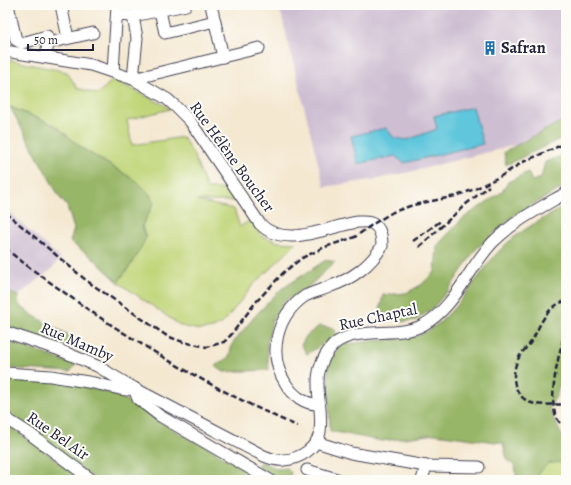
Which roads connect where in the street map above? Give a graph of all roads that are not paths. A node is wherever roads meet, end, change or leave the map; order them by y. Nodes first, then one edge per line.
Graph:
1 (8, 5) edge
2 (61, 5) edge
3 (186, 5) edge
4 (212, 5) edge
5 (117, 10) edge
6 (160, 11) junction
7 (133, 16) junction
8 (215, 21) junction
9 (9, 32) edge
10 (93, 33) dead end
11 (68, 38) junction
12 (48, 43) junction
13 (259, 48) dead end
14 (5, 51) edge
15 (223, 57) junction
16 (46, 58) junction
17 (113, 72) junction
18 (133, 79) junction
19 (566, 193) edge
20 (5, 332) edge
21 (5, 373) edge
22 (134, 388) junction
23 (318, 404) junction
24 (5, 418) edge
25 (316, 442) junction
26 (426, 466) junction
27 (479, 467) dead end
28 (306, 470) dead end
29 (92, 480) edge
30 (270, 480) edge
31 (340, 480) edge
32 (422, 480) edge

1 - 9 street
2 - 11 street
3 - 6 street
4 - 8 street
5 - 7 street
5 - 17 street
6 - 7 street
6 - 8 street
7 - 18 street
8 - 15 street
9 - 12 street
10 - 11 street
11 - 12 street
12 - 16 street
13 - 15 street
14 - 16 street, Rue Hélène Boucher
15 - 18 street
16 - 17 street, Rue Hélène Boucher
17 - 18 street, Rue Hélène Boucher
18 - 23 street, Rue Hélène Boucher
19 - 23 street, Rue Chaptal
20 - 22 street, Rue Mamby
21 - 22 street
22 - 25 street
22 - 30 street
23 - 25 street, Rue Chaptal
24 - 29 street, Rue Bel Air
25 - 26 street
26 - 27 street
26 - 32 street
28 - 31 street

